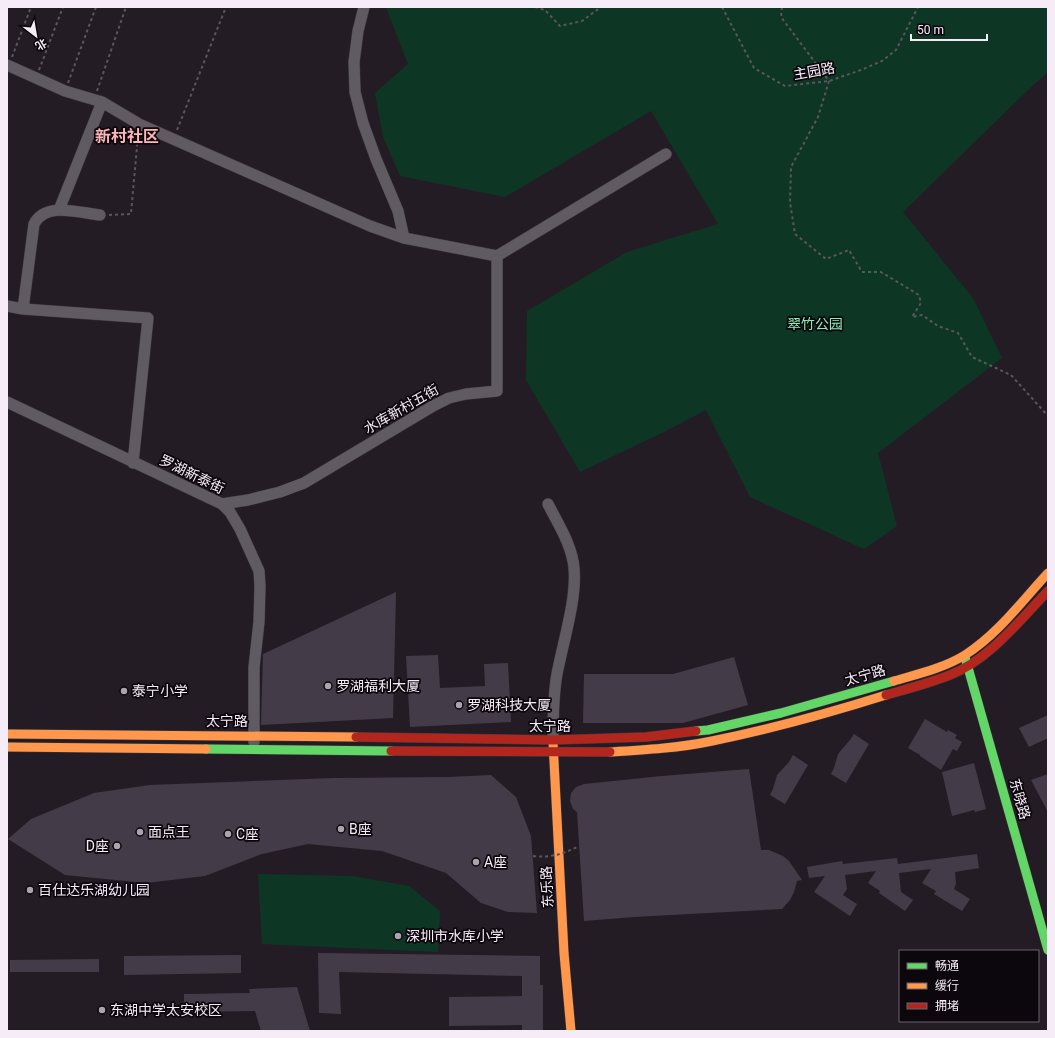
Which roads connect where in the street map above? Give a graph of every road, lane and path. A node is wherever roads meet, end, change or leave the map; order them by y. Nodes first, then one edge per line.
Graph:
1 (31, 7) edge
2 (63, 7) edge
3 (96, 7) edge
4 (126, 7) edge
5 (226, 7) edge
6 (364, 7) edge
7 (535, 7) edge
8 (601, 7) edge
9 (722, 7) edge
10 (782, 7) edge
11 (918, 7) edge
12 (8, 65) edge
13 (36, 78) junction
14 (829, 81) junction
15 (65, 91) junction
16 (98, 100) junction
17 (139, 124) junction
18 (174, 139) junction
19 (666, 154) dead end
20 (59, 210) junction
21 (100, 215) joint
22 (404, 238) junction
23 (497, 256) junction
24 (7, 306) edge
25 (23, 309) junction
26 (7, 402) edge
27 (1048, 416) edge
28 (133, 463) junction
29 (222, 504) junction
30 (548, 504) dead end
31 (1048, 573) edge
32 (1048, 591) edge
33 (965, 655) junction
34 (968, 666) junction
35 (7, 734) edge
36 (254, 735) junction
37 (553, 740) junction
38 (7, 747) edge
39 (254, 749) junction
40 (554, 752) junction
41 (579, 846) dead end
42 (532, 856) dead end
43 (1048, 950) edge
44 (571, 1031) edge

1 - 12 path
2 - 13 path
3 - 15 path
4 - 16 path
5 - 18 path
6 - 22 street
7 - 8 path
9 - 14 path, 主园路
10 - 14 path
11 - 14 path, 主园路
12 - 13 street
13 - 15 street
14 - 27 path
15 - 16 street
16 - 17 street
16 - 20 street
17 - 18 street
17 - 21 path
18 - 22 street
19 - 23 street
20 - 21 street
20 - 25 street
22 - 23 street
23 - 29 street, 水库新村五街
24 - 25 street
25 - 28 street
26 - 28 street, 罗湖新泰街
28 - 29 street, 罗湖新泰街
29 - 36 street, 罗湖新泰街
30 - 37 street
31 - 33 main road, 太宁路
32 - 34 main road, 太宁路
33 - 34 main road, 东晓路
33 - 37 main road, 太宁路
34 - 40 main road, 太宁路
34 - 43 main road, 东晓路
35 - 36 main road, 太宁路
36 - 37 main road, 太宁路
36 - 39 street, 罗湖新泰街
37 - 40 main road, 东乐路
38 - 39 main road, 太宁路
39 - 40 main road, 太宁路
40 - 44 main road, 东乐路
41 - 42 path, bridge

